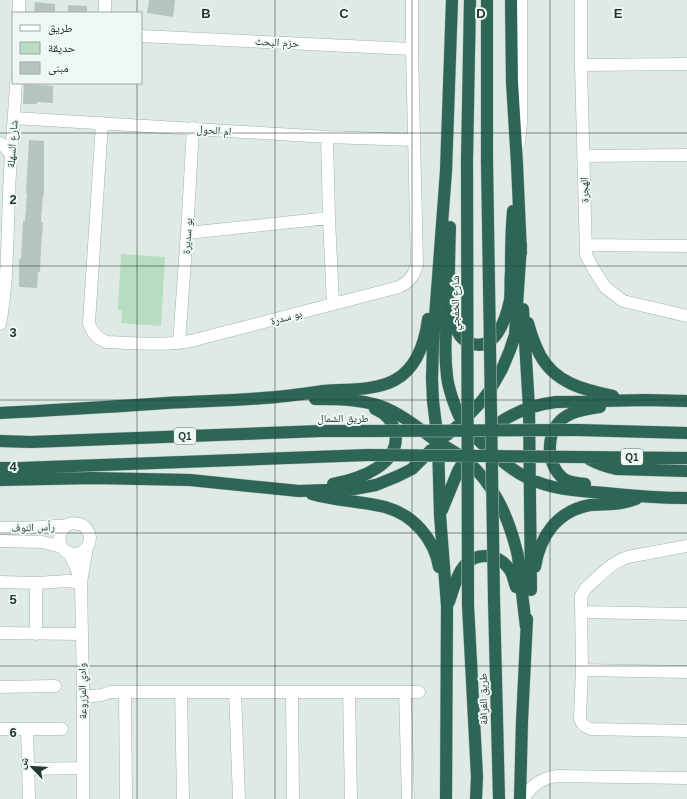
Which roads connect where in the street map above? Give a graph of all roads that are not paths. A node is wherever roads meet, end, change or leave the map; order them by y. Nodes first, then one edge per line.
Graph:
1 (19, 0) edge
2 (106, 0) edge
3 (412, 0) edge
4 (452, 0) edge
5 (470, 0) edge
6 (487, 0) edge
7 (511, 0) edge
8 (521, 0) edge
9 (581, 0) edge
10 (19, 12) edge
11 (105, 12) edge
12 (142, 36) edge
13 (412, 49) junction
14 (687, 64) edge
15 (581, 65) junction
16 (16, 84) edge
17 (14, 118) junction
18 (102, 123) junction
19 (193, 128) junction
20 (327, 137) junction
21 (414, 140) junction
22 (0, 142) edge
23 (11, 155) junction
24 (687, 155) edge
25 (583, 156) junction
26 (517, 164) junction
27 (446, 170) junction
28 (329, 218) junction
29 (188, 233) junction
30 (520, 245) junction
31 (586, 245) junction
32 (687, 246) edge
33 (449, 283) junction
34 (333, 304) junction
35 (522, 306) junction
36 (2, 307) edge
37 (687, 316) edge
38 (0, 324) edge
39 (179, 343) junction
40 (264, 398) junction
41 (646, 400) junction
42 (356, 401) junction
43 (687, 401) edge
44 (529, 408) junction
45 (0, 413) edge
46 (462, 422) junction
47 (687, 434) edge
48 (0, 440) edge
49 (479, 440) junction
50 (438, 442) junction
51 (582, 457) junction
52 (687, 458) edge
53 (465, 459) junction
54 (0, 468) edge
55 (687, 471) edge
56 (529, 478) junction
57 (0, 480) edge
58 (299, 490) junction
59 (642, 497) junction
60 (687, 498) edge
61 (440, 515) junction
62 (66, 525) junction
63 (0, 528) edge
64 (0, 541) edge
65 (87, 546) junction
66 (687, 546) edge
67 (65, 550) junction
68 (0, 582) edge
69 (36, 583) junction
70 (81, 583) junction
71 (531, 590) junction
72 (447, 606) junction
73 (468, 606) joint
74 (581, 612) junction
75 (687, 614) edge
76 (526, 627) junction
77 (0, 633) edge
78 (36, 634) junction
79 (82, 634) junction
80 (582, 670) junction
81 (687, 672) edge
82 (0, 686) edge
83 (55, 686) dead end
84 (83, 692) junction
85 (125, 692) junction
86 (181, 692) junction
87 (235, 692) junction
88 (292, 692) junction
89 (349, 692) junction
90 (405, 692) junction
91 (419, 692) dead end
92 (0, 729) edge
93 (27, 729) junction
94 (62, 729) dead end
95 (687, 731) edge
96 (83, 772) junction
97 (28, 773) junction
98 (687, 778) edge
99 (29, 799) edge
100 (83, 799) edge
101 (126, 799) edge
102 (183, 799) edge
103 (239, 799) edge
104 (293, 799) edge
105 (351, 799) edge
106 (408, 799) edge
107 (446, 799) edge
108 (476, 799) edge
109 (499, 799) edge
110 (520, 799) edge
111 (524, 799) edge

1 - 10 street
2 - 11 street
3 - 13 street, بو سدرة
4 - 27 highway
5 - 73 highway, شارع الخفجي, bridge
6 - 109 highway, طريق الغرافة, bridge
7 - 26 highway
8 - 26 street
9 - 15 street, الهجرة
12 - 13 street, حزم البحث
13 - 21 street, بو سدرة
14 - 15 street
15 - 25 street, الهجرة
16 - 17 street, شارع السهلة
17 - 18 street, ام الحول
17 - 23 street, شارع السهلة
18 - 19 street, ام الحول
18 - 39 street, بو سدرة
19 - 20 street, ام الحول
19 - 29 street, بو سديرة
20 - 21 street, ام الحول
20 - 28 street
21 - 34 street, بو سدرة
22 - 23 street
23 - 36 street, شارع السهلة
24 - 25 street
25 - 31 street, الهجرة
26 - 30 highway
26 - 33 highway
27 - 33 highway
27 - 40 highway
27 - 50 highway
28 - 29 street
28 - 34 street
29 - 39 street, بو سديرة
30 - 35 highway
30 - 46 highway
31 - 32 street
31 - 37 street, الهجرة
33 - 46 highway
34 - 39 street, بو سدرة
35 - 41 highway
35 - 44 highway
36 - 38 street, شارع السهلة
40 - 42 highway
40 - 45 highway
41 - 43 highway
41 - 44 highway
41 - 59 highway
42 - 50 highway
42 - 58 highway
44 - 49 highway
44 - 56 highway
46 - 49 highway
46 - 50 highway
47 - 48 highway, طريق الشمال / Q1, bridge
49 - 53 highway
49 - 56 highway
50 - 53 highway
50 - 58 highway
50 - 61 highway
51 - 52 highway, Q1
51 - 54 highway, Q1, bridge
51 - 55 highway
53 - 61 highway
53 - 76 highway
56 - 59 highway
56 - 71 highway
57 - 58 highway
58 - 72 highway
59 - 60 highway
59 - 71 highway
61 - 72 highway
62 - 63 street, رأس النوف
62 - 65 street
62 - 67 street
64 - 67 street, رأس النوف
65 - 67 street
65 - 70 street, وادي المزروعة
66 - 74 street
67 - 70 street, وادي المزروعة
68 - 69 street
69 - 70 street
69 - 78 street
70 - 79 street, وادي المزروعة
71 - 76 highway
72 - 76 highway
72 - 107 highway
73 - 108 highway, طريق الغرافة
74 - 75 street
74 - 80 street
76 - 110 highway
77 - 78 street
78 - 79 street
79 - 84 street, وادي المزروعة
80 - 81 street
80 - 95 street
82 - 83 street
84 - 85 street
84 - 96 street, وادي المزروعة
85 - 86 street
85 - 101 street
86 - 87 street
86 - 102 street
87 - 88 street
87 - 103 street
88 - 89 street
88 - 104 street
89 - 90 street
89 - 105 street
90 - 91 street
90 - 106 street
92 - 93 street
93 - 94 street
93 - 97 street
96 - 97 street
96 - 100 street, وادي المزروعة
97 - 99 street
98 - 111 street

